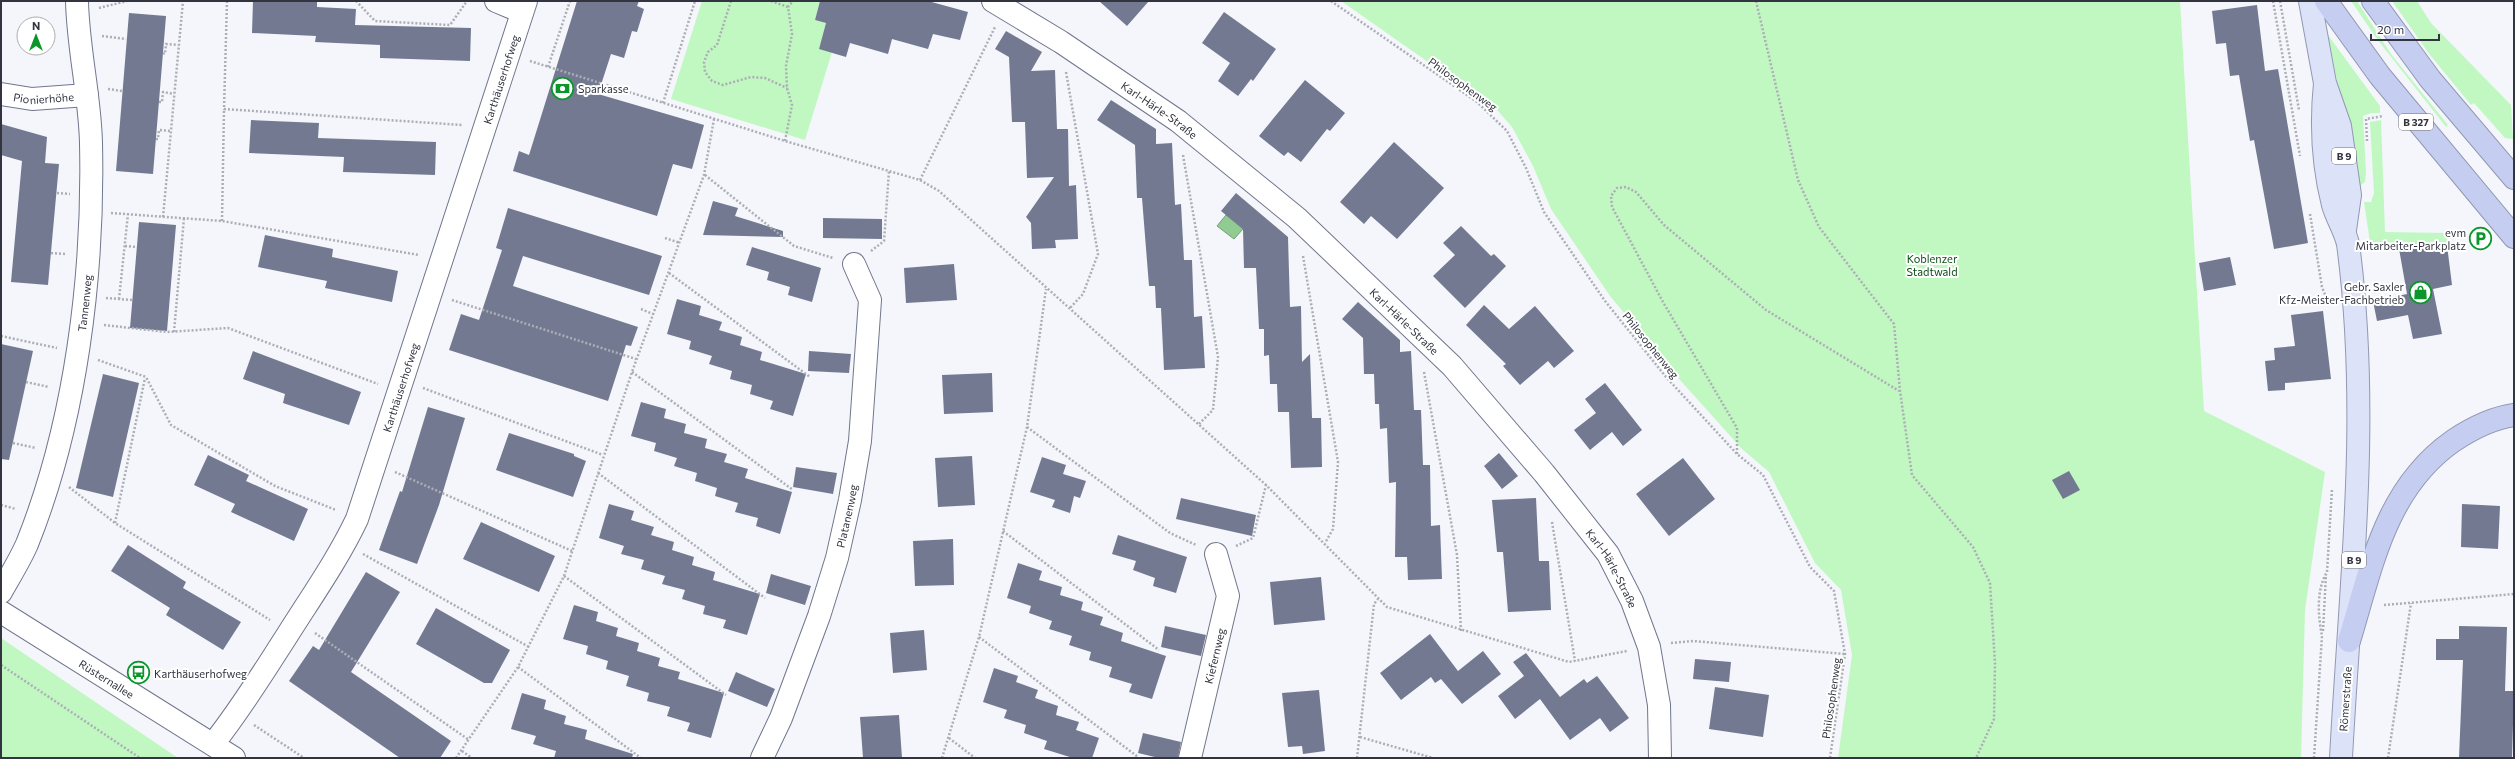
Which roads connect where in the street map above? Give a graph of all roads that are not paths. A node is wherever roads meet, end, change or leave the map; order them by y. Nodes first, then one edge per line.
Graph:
1 (76, 1) edge
2 (496, 1) edge
3 (2310, 1) edge
4 (2326, 1) edge
5 (2373, 1) edge
6 (999, 4) edge
7 (524, 6) edge
8 (1, 94) edge
9 (87, 95) junction
10 (2514, 178) edge
11 (2514, 238) edge
12 (854, 264) road end
13 (2514, 415) edge
14 (1216, 554) road end
15 (1, 592) edge
16 (1, 612) edge
17 (2349, 640) junction
18 (213, 744) junction
19 (234, 758) edge
20 (762, 758) edge
21 (1190, 758) edge
22 (1660, 758) edge
23 (2341, 758) edge

1 - 9 street, Tannenweg
2 - 7 street
3 - 17 main road, B 9
4 - 11 highway, B 327
5 - 10 highway
6 - 22 street, Karl-Härle-Straße
7 - 18 street, Karthäuserhofweg
8 - 9 street, Pionierhöhe
9 - 15 street, Tannenweg
12 - 20 street, Platanenweg
13 - 17 highway
14 - 21 street, Kiefernweg
16 - 18 street, Rüsternallee
17 - 23 main road, Römerstraße / B 9
18 - 19 street

